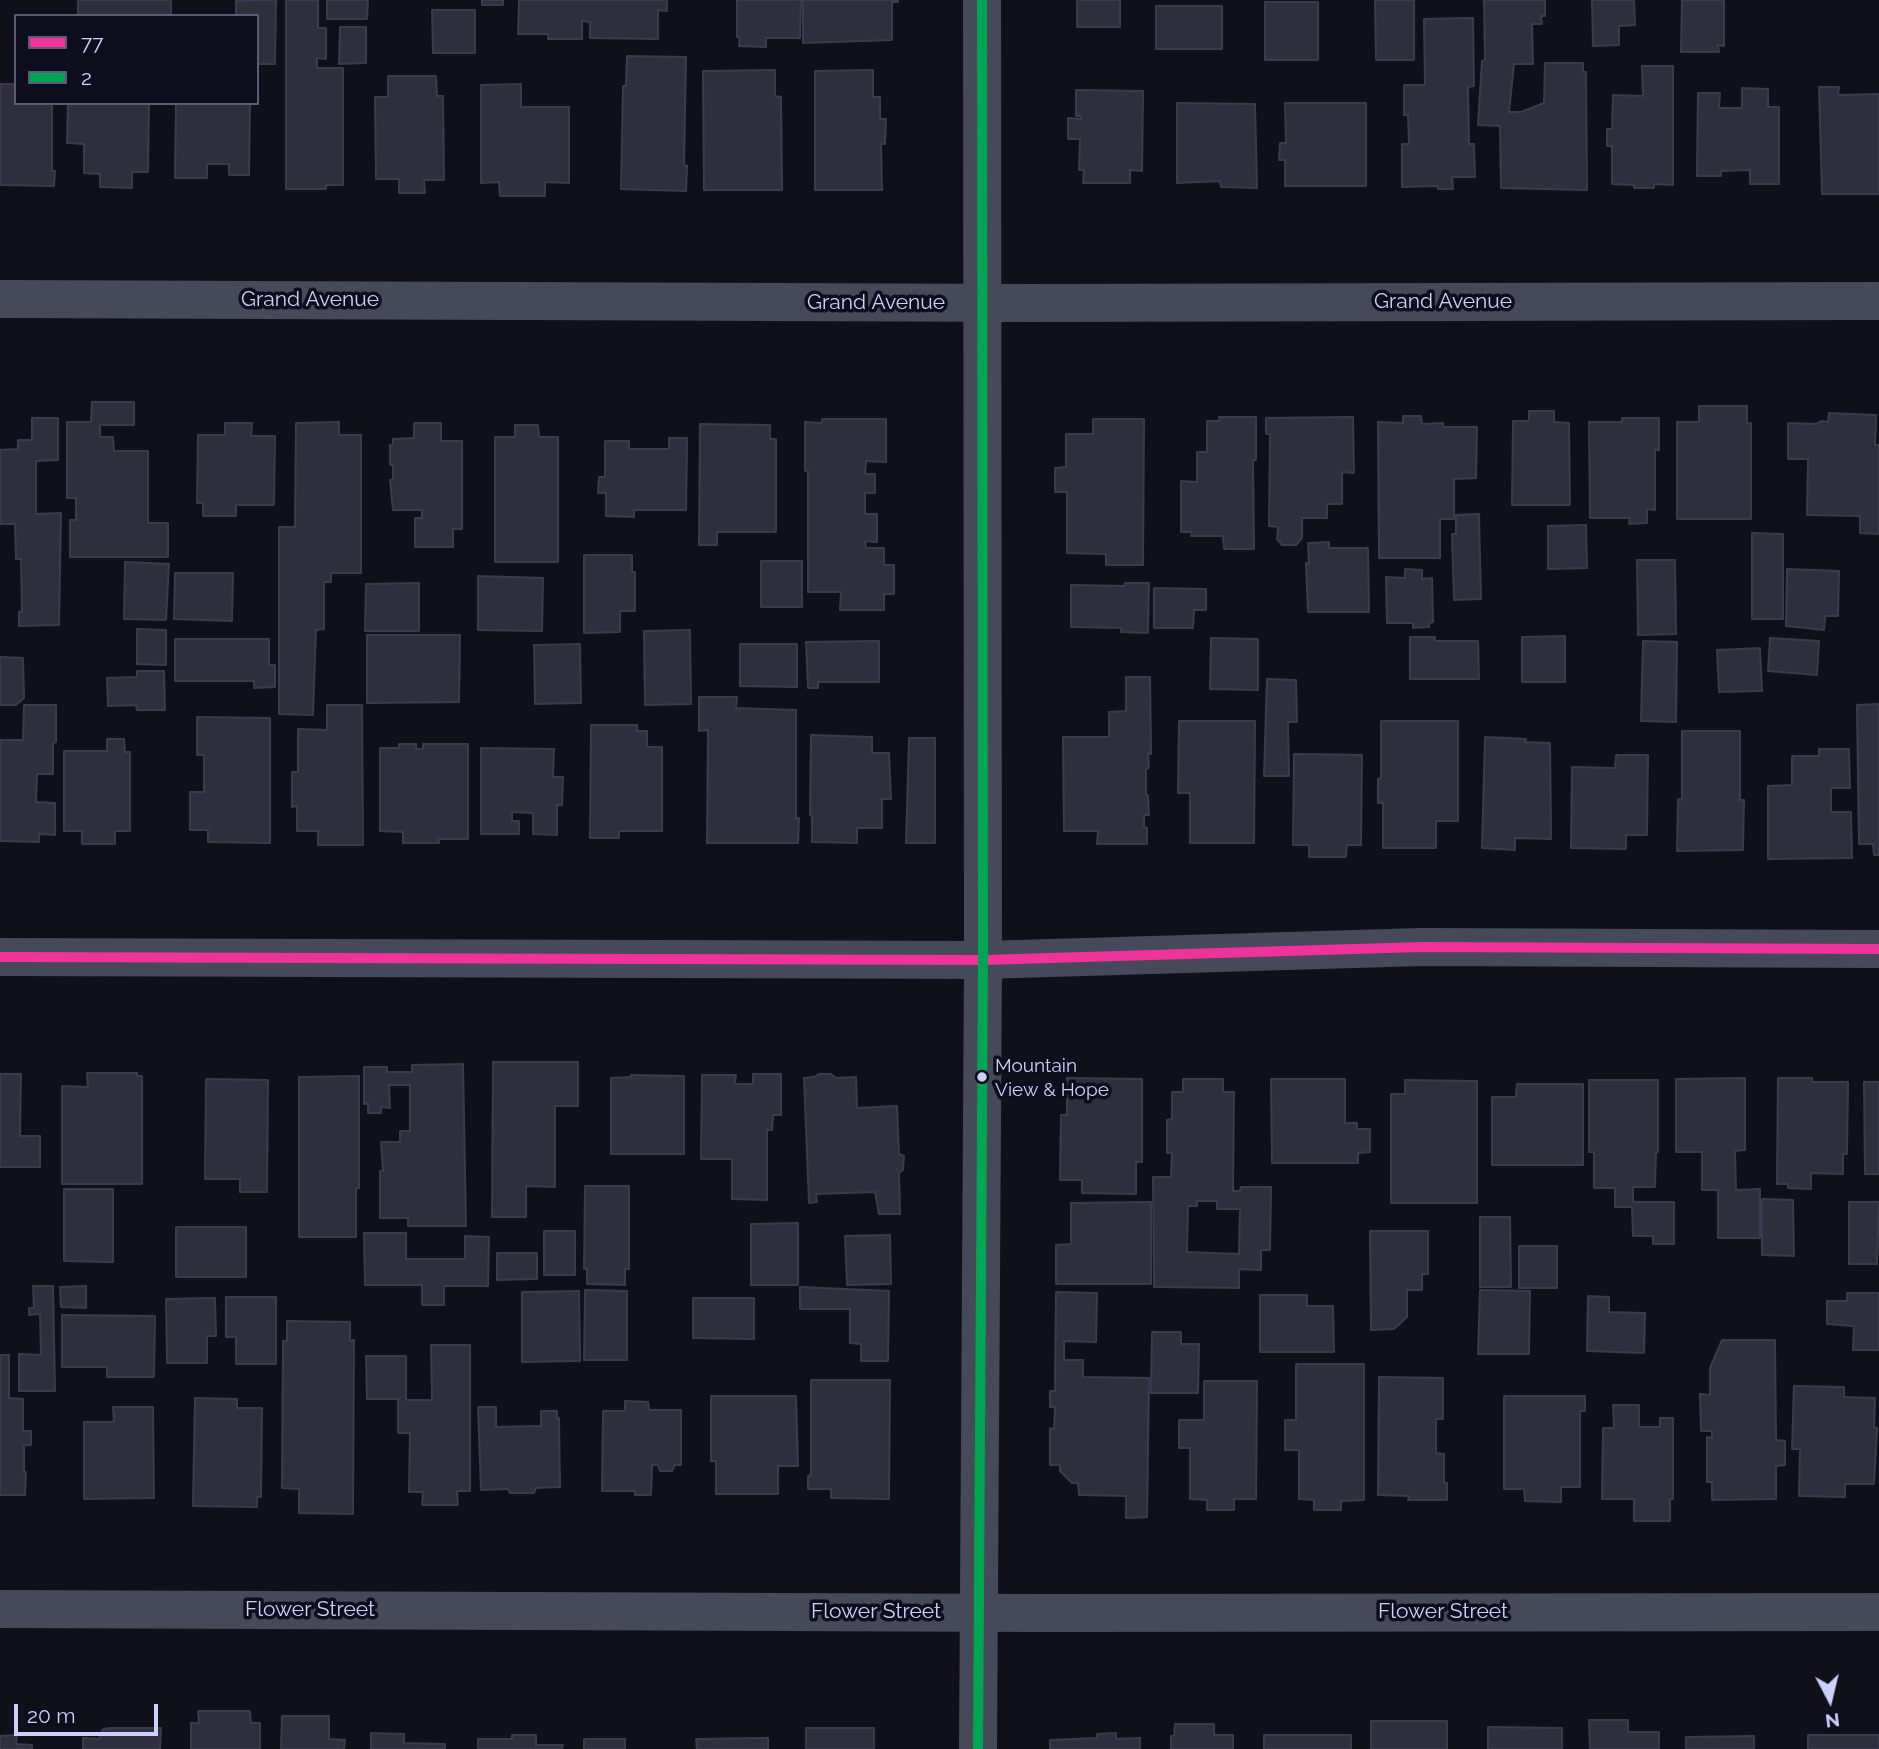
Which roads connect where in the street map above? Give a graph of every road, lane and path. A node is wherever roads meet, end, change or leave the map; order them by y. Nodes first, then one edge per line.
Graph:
1 (982, 0) edge
2 (0, 299) edge
3 (1879, 300) edge
4 (981, 303) junction
5 (1879, 949) edge
6 (0, 957) edge
7 (983, 960) junction
8 (0, 1609) edge
9 (979, 1612) junction
10 (1879, 1612) edge
11 (978, 1749) edge

1 - 4 street
2 - 4 street, Grand Avenue
3 - 4 street, Grand Avenue
4 - 7 street
5 - 7 street
6 - 7 street
7 - 9 street
8 - 9 street, Flower Street
9 - 10 street, Flower Street
9 - 11 street

